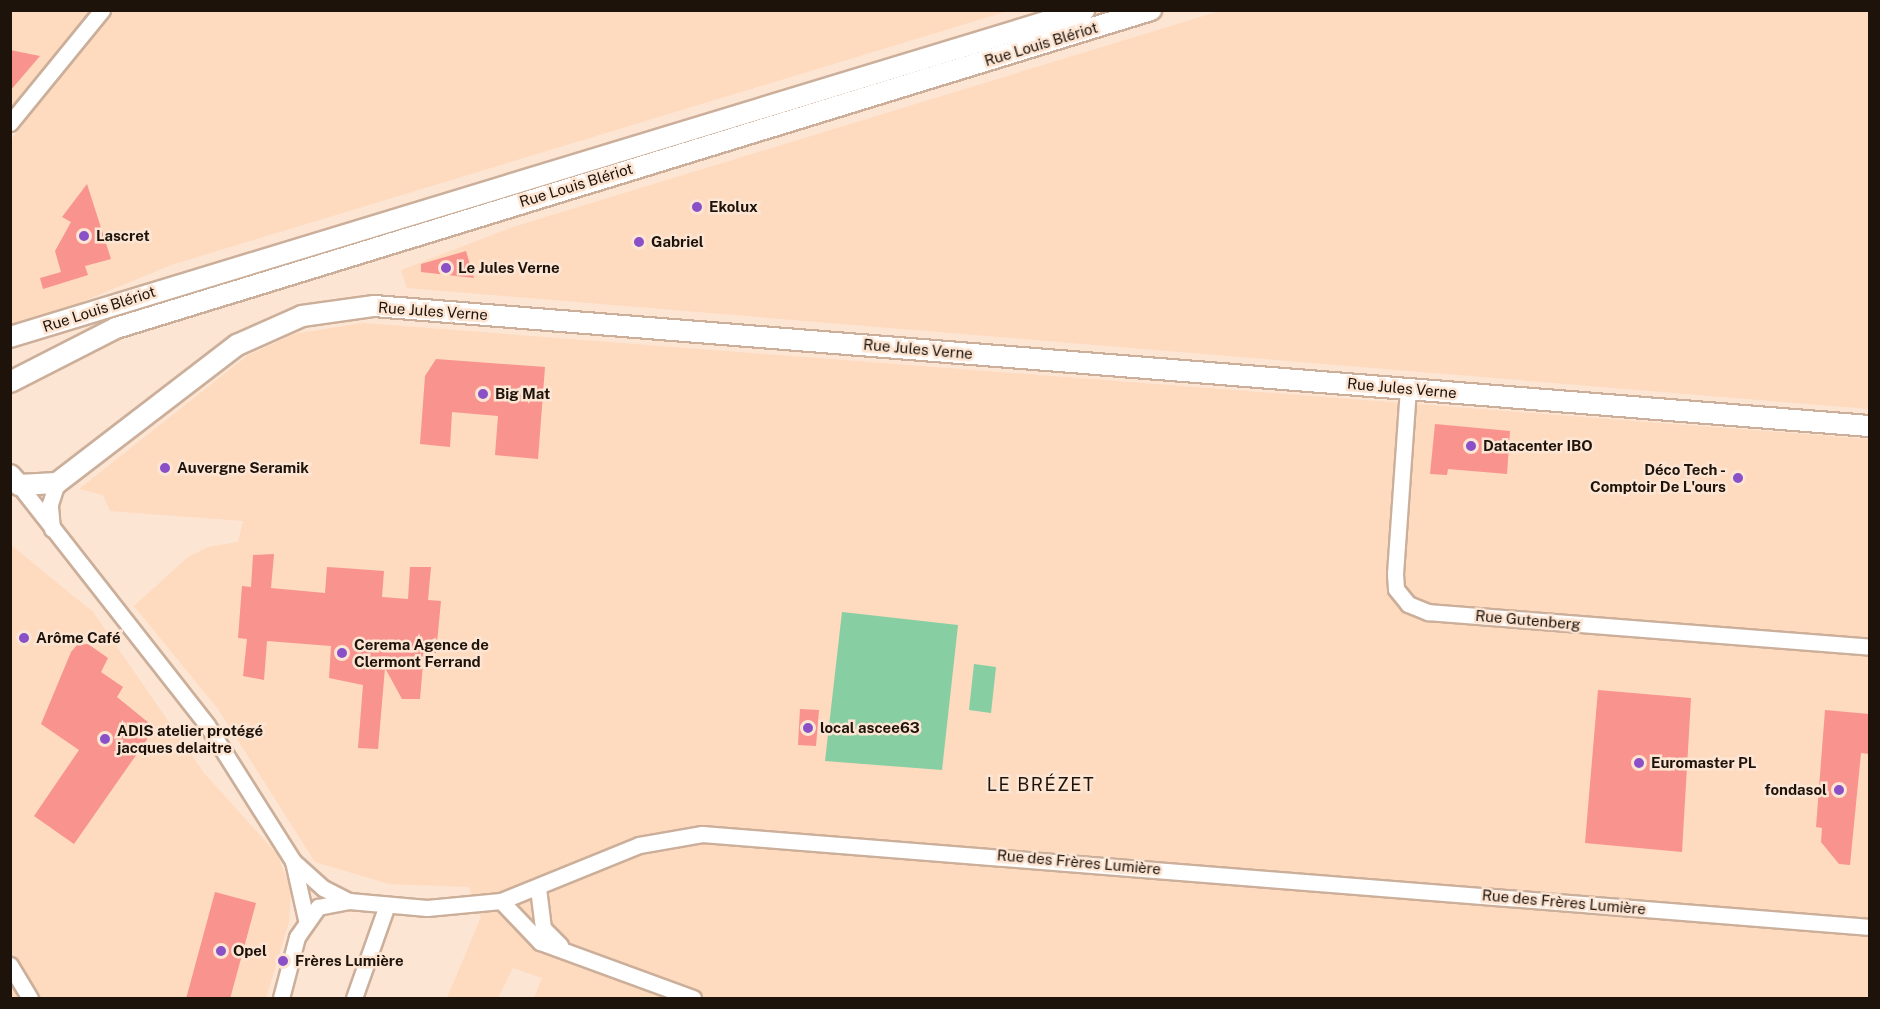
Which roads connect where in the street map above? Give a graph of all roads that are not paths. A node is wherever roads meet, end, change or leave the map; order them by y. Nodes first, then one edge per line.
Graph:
1 (102, 10) edge
2 (1084, 10) edge
3 (1151, 10) edge
4 (10, 123) edge
5 (84, 316) junction
6 (10, 331) edge
7 (10, 337) edge
8 (12, 381) edge
9 (1408, 388) junction
10 (1869, 426) edge
11 (15, 480) edge
12 (57, 483) junction
13 (52, 529) junction
14 (1869, 647) edge
15 (293, 861) junction
16 (538, 888) junction
17 (349, 901) junction
18 (501, 901) junction
19 (387, 905) junction
20 (306, 919) junction
21 (1869, 927) edge
22 (567, 951) junction
23 (10, 965) edge
24 (30, 999) edge
25 (281, 999) edge
26 (354, 999) edge
27 (693, 999) edge

1 - 4 street
2 - 5 main road, Rue Louis Blériot
3 - 8 main road, Rue Louis Blériot
5 - 6 main road
5 - 7 main road, Rue Louis Blériot
9 - 10 main road, Rue Jules Verne
9 - 12 main road, Rue Jules Verne
9 - 14 street, Rue Gutenberg
11 - 12 main road
11 - 13 street
12 - 13 street
13 - 15 street
15 - 17 street
15 - 20 street
16 - 18 street, Rue des Frères Lumière
16 - 21 street, Rue des Frères Lumière
16 - 22 street
17 - 19 street, Rue des Frères Lumière
17 - 20 street, Rue des Frères Lumière
18 - 19 street, Rue des Frères Lumière
18 - 22 street
19 - 26 street
20 - 25 street
22 - 27 street
23 - 24 street

